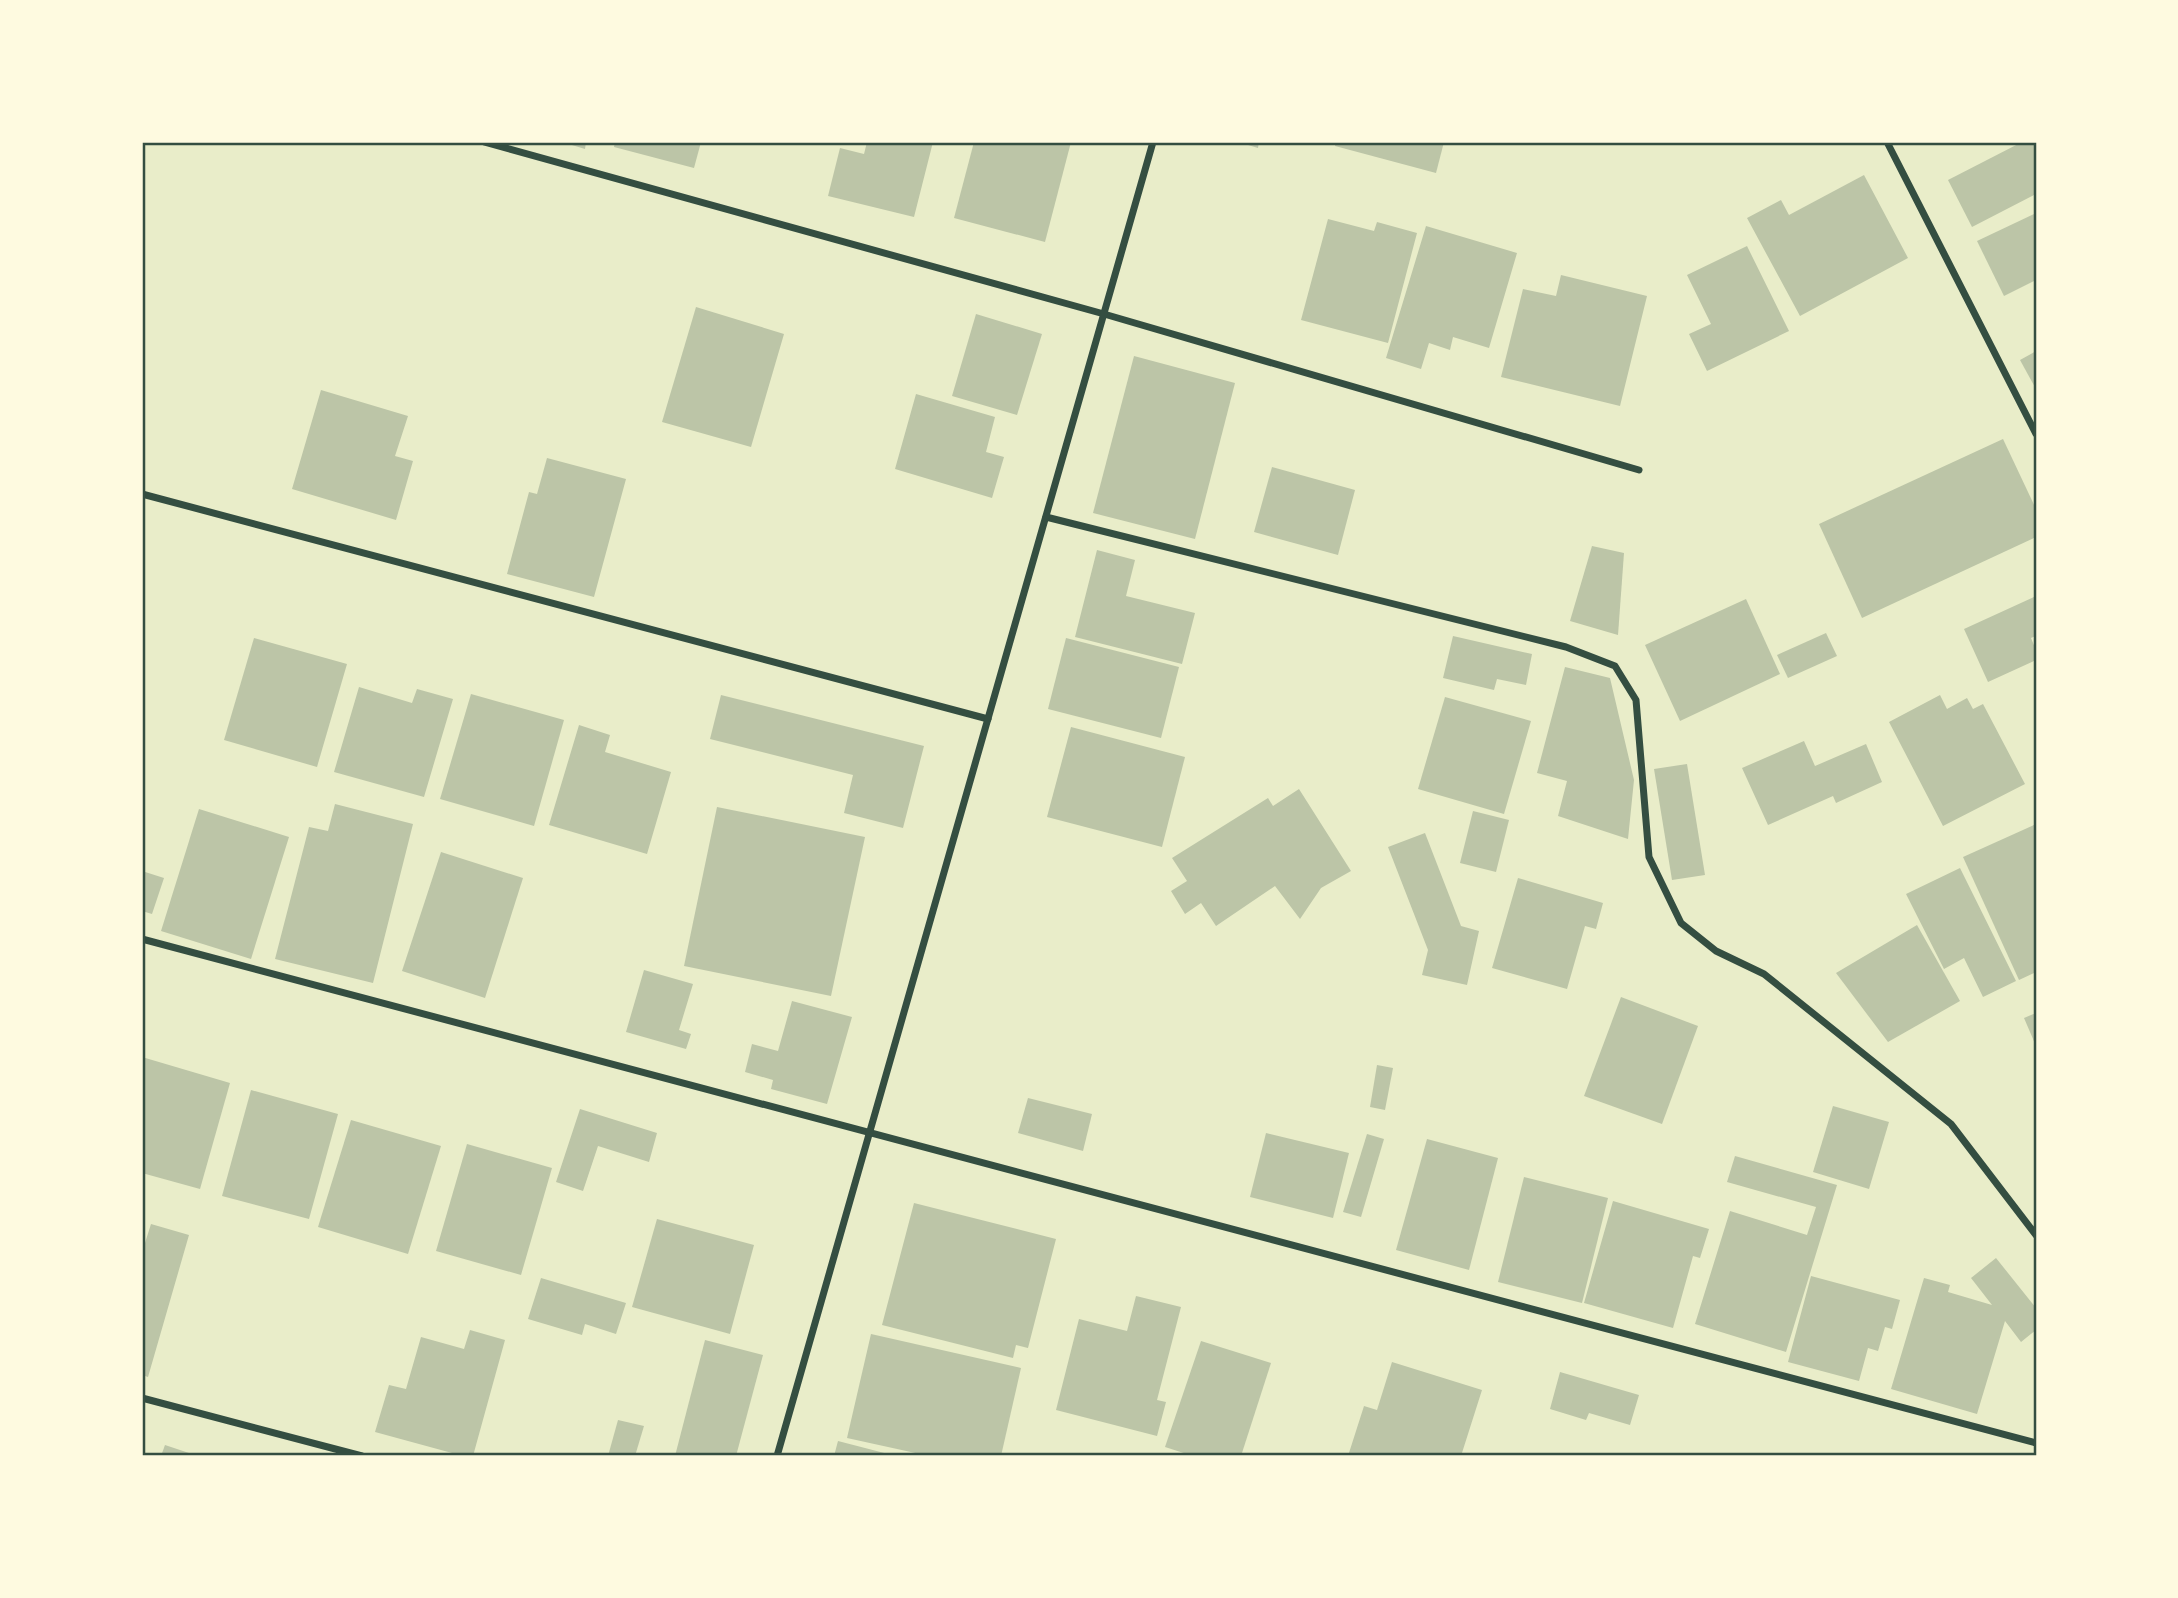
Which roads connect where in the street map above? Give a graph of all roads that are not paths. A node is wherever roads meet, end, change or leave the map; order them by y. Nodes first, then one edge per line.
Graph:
1 (484, 142) edge
2 (1153, 142) edge
3 (1887, 142) edge
4 (1104, 314) junction
5 (2036, 434) edge
6 (1639, 470) dead end
7 (142, 494) edge
8 (1045, 517) junction
9 (988, 719) junction
10 (142, 939) edge
11 (870, 1133) junction
12 (2036, 1235) edge
13 (142, 1398) edge
14 (2036, 1443) edge
15 (362, 1456) edge
16 (777, 1456) edge

1 - 4 street
2 - 4 street
3 - 5 street
4 - 6 street
4 - 8 street
7 - 9 street
8 - 9 street
8 - 12 street
9 - 11 street
10 - 11 street
11 - 14 street
11 - 16 street
13 - 15 street

